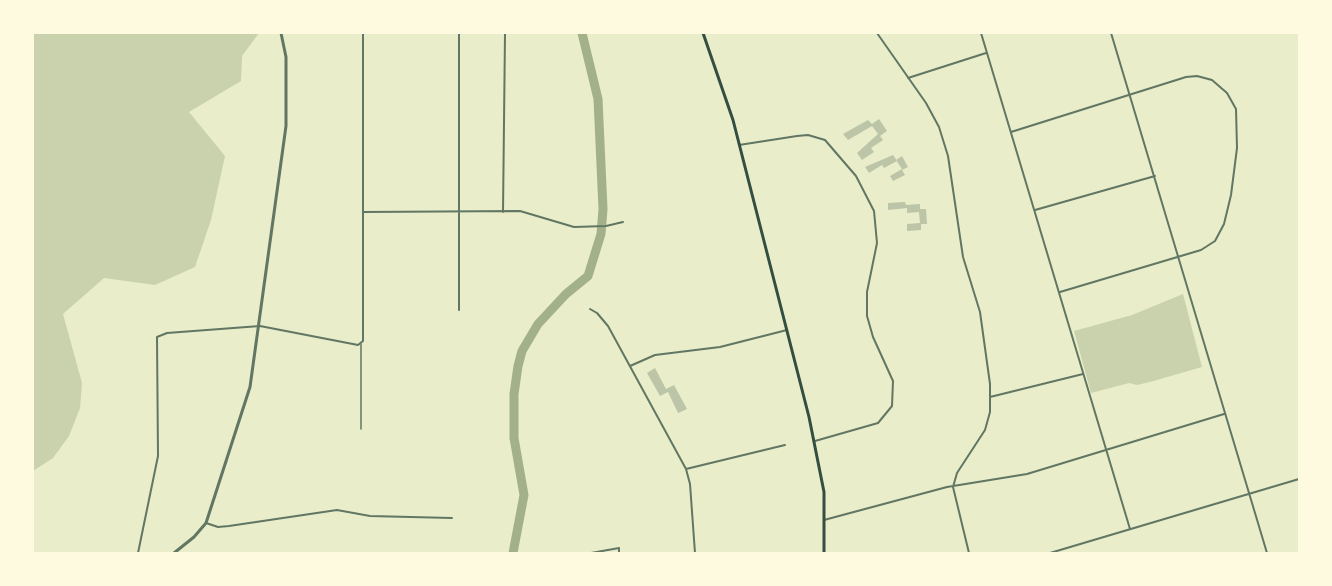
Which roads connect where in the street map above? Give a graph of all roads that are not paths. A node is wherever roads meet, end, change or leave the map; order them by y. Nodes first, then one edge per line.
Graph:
1 (283, 33) edge
2 (363, 33) edge
3 (459, 33) edge
4 (505, 33) edge
5 (704, 33) edge
6 (877, 33) edge
7 (981, 33) edge
8 (1111, 33) edge
9 (986, 53) junction
10 (908, 78) junction
11 (1131, 96) junction
12 (1011, 132) junction
13 (740, 145) junction
14 (1155, 176) junction
15 (1035, 210) junction
16 (459, 211) junction
17 (363, 212) junction
18 (503, 212) junction
19 (623, 222) dead end
20 (1178, 257) junction
21 (1060, 292) junction
22 (590, 309) dead end
23 (459, 310) dead end
24 (260, 326) junction
25 (787, 330) junction
26 (361, 344) junction
27 (630, 366) junction
28 (1084, 373) junction
29 (990, 398) junction
30 (1224, 414) junction
31 (361, 429) dead end
32 (815, 441) junction
33 (785, 445) dead end
34 (1107, 450) junction
35 (686, 469) junction
36 (1299, 479) edge
37 (953, 487) junction
38 (1248, 494) junction
39 (452, 518) dead end
40 (824, 520) junction
41 (206, 523) junction
42 (1130, 529) junction
43 (138, 553) edge
44 (174, 553) edge
45 (591, 553) edge
46 (619, 553) edge
47 (695, 553) edge
48 (824, 553) edge
49 (969, 553) edge
50 (1050, 553) edge
51 (1267, 553) edge

1 - 24 street
2 - 17 street
3 - 16 street
4 - 18 street
5 - 13 main road
6 - 10 street
7 - 9 street
8 - 11 street
9 - 10 street
9 - 12 street
10 - 29 street
11 - 12 street
11 - 14 street
11 - 20 street
12 - 15 street
13 - 25 main road
13 - 32 street
14 - 15 street
14 - 20 street
15 - 21 street
16 - 17 street
16 - 18 street
16 - 23 street
17 - 26 street
18 - 19 street
20 - 21 street
20 - 30 street
21 - 28 street
22 - 27 street
24 - 26 street
24 - 41 street
24 - 43 street
25 - 27 street
25 - 32 main road
26 - 31 lane
27 - 35 street
28 - 29 street
28 - 34 street
29 - 37 street
30 - 34 street
30 - 38 street
32 - 40 main road
33 - 35 street
34 - 37 street
34 - 42 street
35 - 47 street
36 - 38 street
37 - 40 street
37 - 49 street
38 - 42 street
38 - 51 street
39 - 41 street
40 - 48 main road
41 - 44 street
42 - 50 street
45 - 46 street

